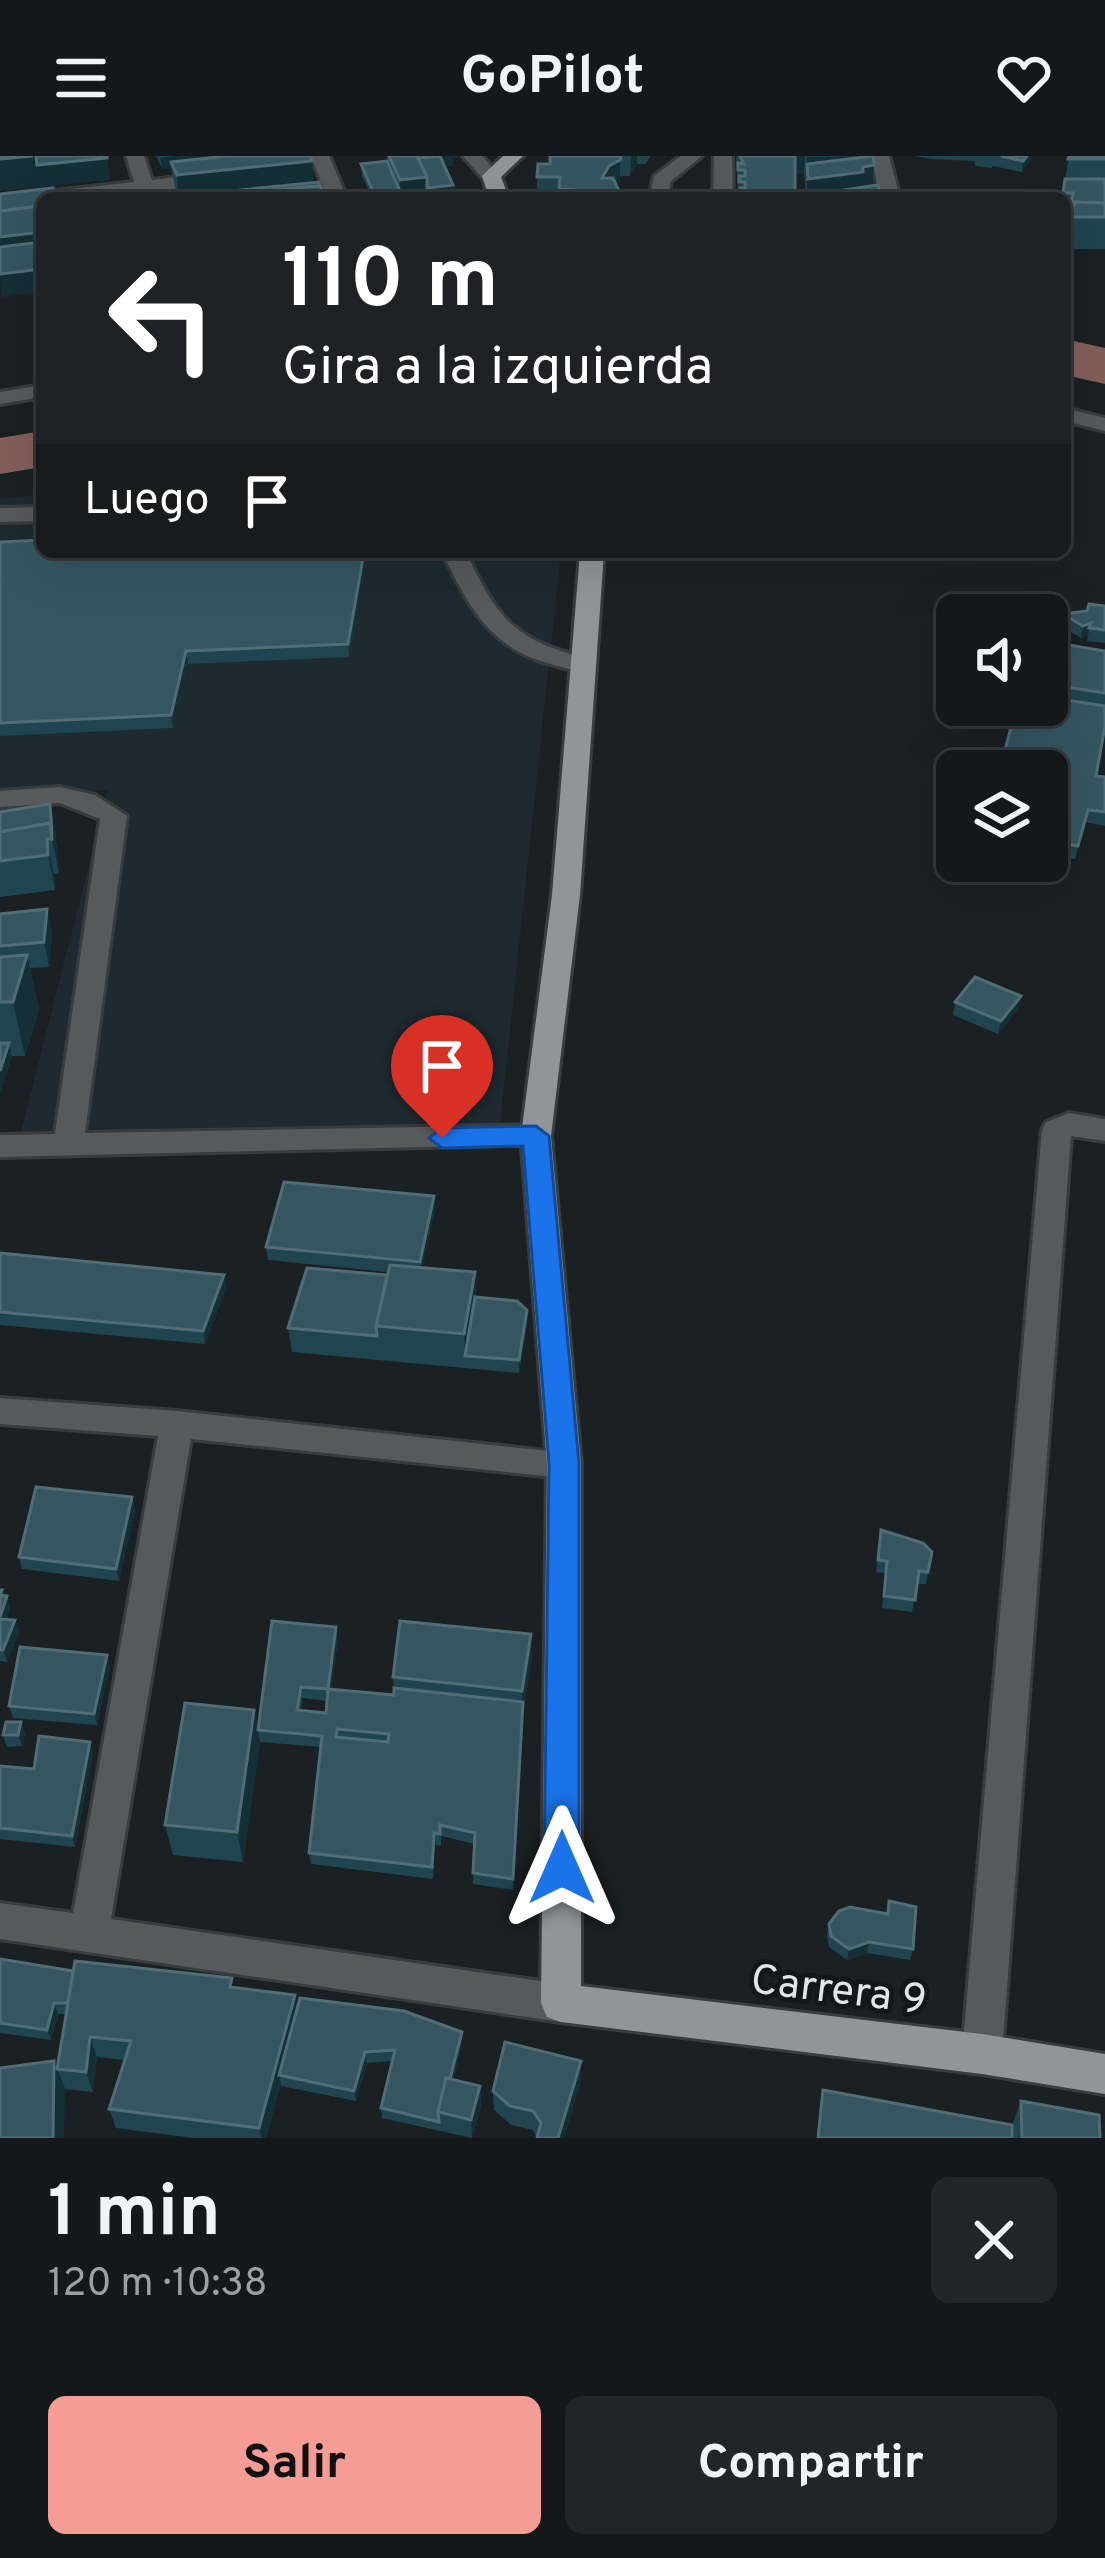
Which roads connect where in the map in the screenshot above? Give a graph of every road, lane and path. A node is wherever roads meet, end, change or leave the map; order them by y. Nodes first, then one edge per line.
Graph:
1 (135, 156) edge
2 (472, 156) edge
3 (514, 156) edge
4 (693, 156) edge
5 (723, 156) edge
6 (880, 156) edge
7 (322, 162) edge
8 (302, 170) edge
9 (490, 176) junction
10 (234, 177) edge
11 (146, 192) edge
12 (334, 192) edge
13 (497, 192) edge
14 (660, 192) edge
15 (723, 192) edge
16 (889, 192) edge
17 (36, 200) edge
18 (0, 202) edge
19 (36, 393) edge
20 (0, 398) edge
21 (1071, 416) edge
22 (1105, 425) edge
23 (36, 514) edge
24 (0, 515) edge
25 (457, 558) edge
26 (591, 558) edge
27 (580, 664) junction
28 (0, 799) edge
29 (1105, 1130) edge
30 (536, 1136) junction
31 (68, 1145) junction
32 (0, 1146) edge
33 (0, 1411) edge
34 (177, 1424) junction
35 (564, 1464) junction
36 (0, 1921) edge
37 (88, 1934) junction
38 (561, 2003) junction
39 (982, 2054) junction
40 (1105, 2074) edge

1 - 11 street
2 - 9 street
3 - 9 main road
4 - 14 street
5 - 15 street
6 - 16 street
7 - 8 street
7 - 12 street
9 - 13 main road
10 - 11 street
17 - 18 street
19 - 20 street
21 - 22 street
23 - 24 street
25 - 27 street
26 - 27 main road
27 - 30 main road
28 - 31 street
29 - 39 street
30 - 31 street
30 - 35 main road
31 - 32 street
33 - 34 street
34 - 35 street
34 - 37 street
35 - 38 main road
36 - 37 street
37 - 38 street
38 - 39 main road, Carrera 9
39 - 40 main road, Carrera 9

